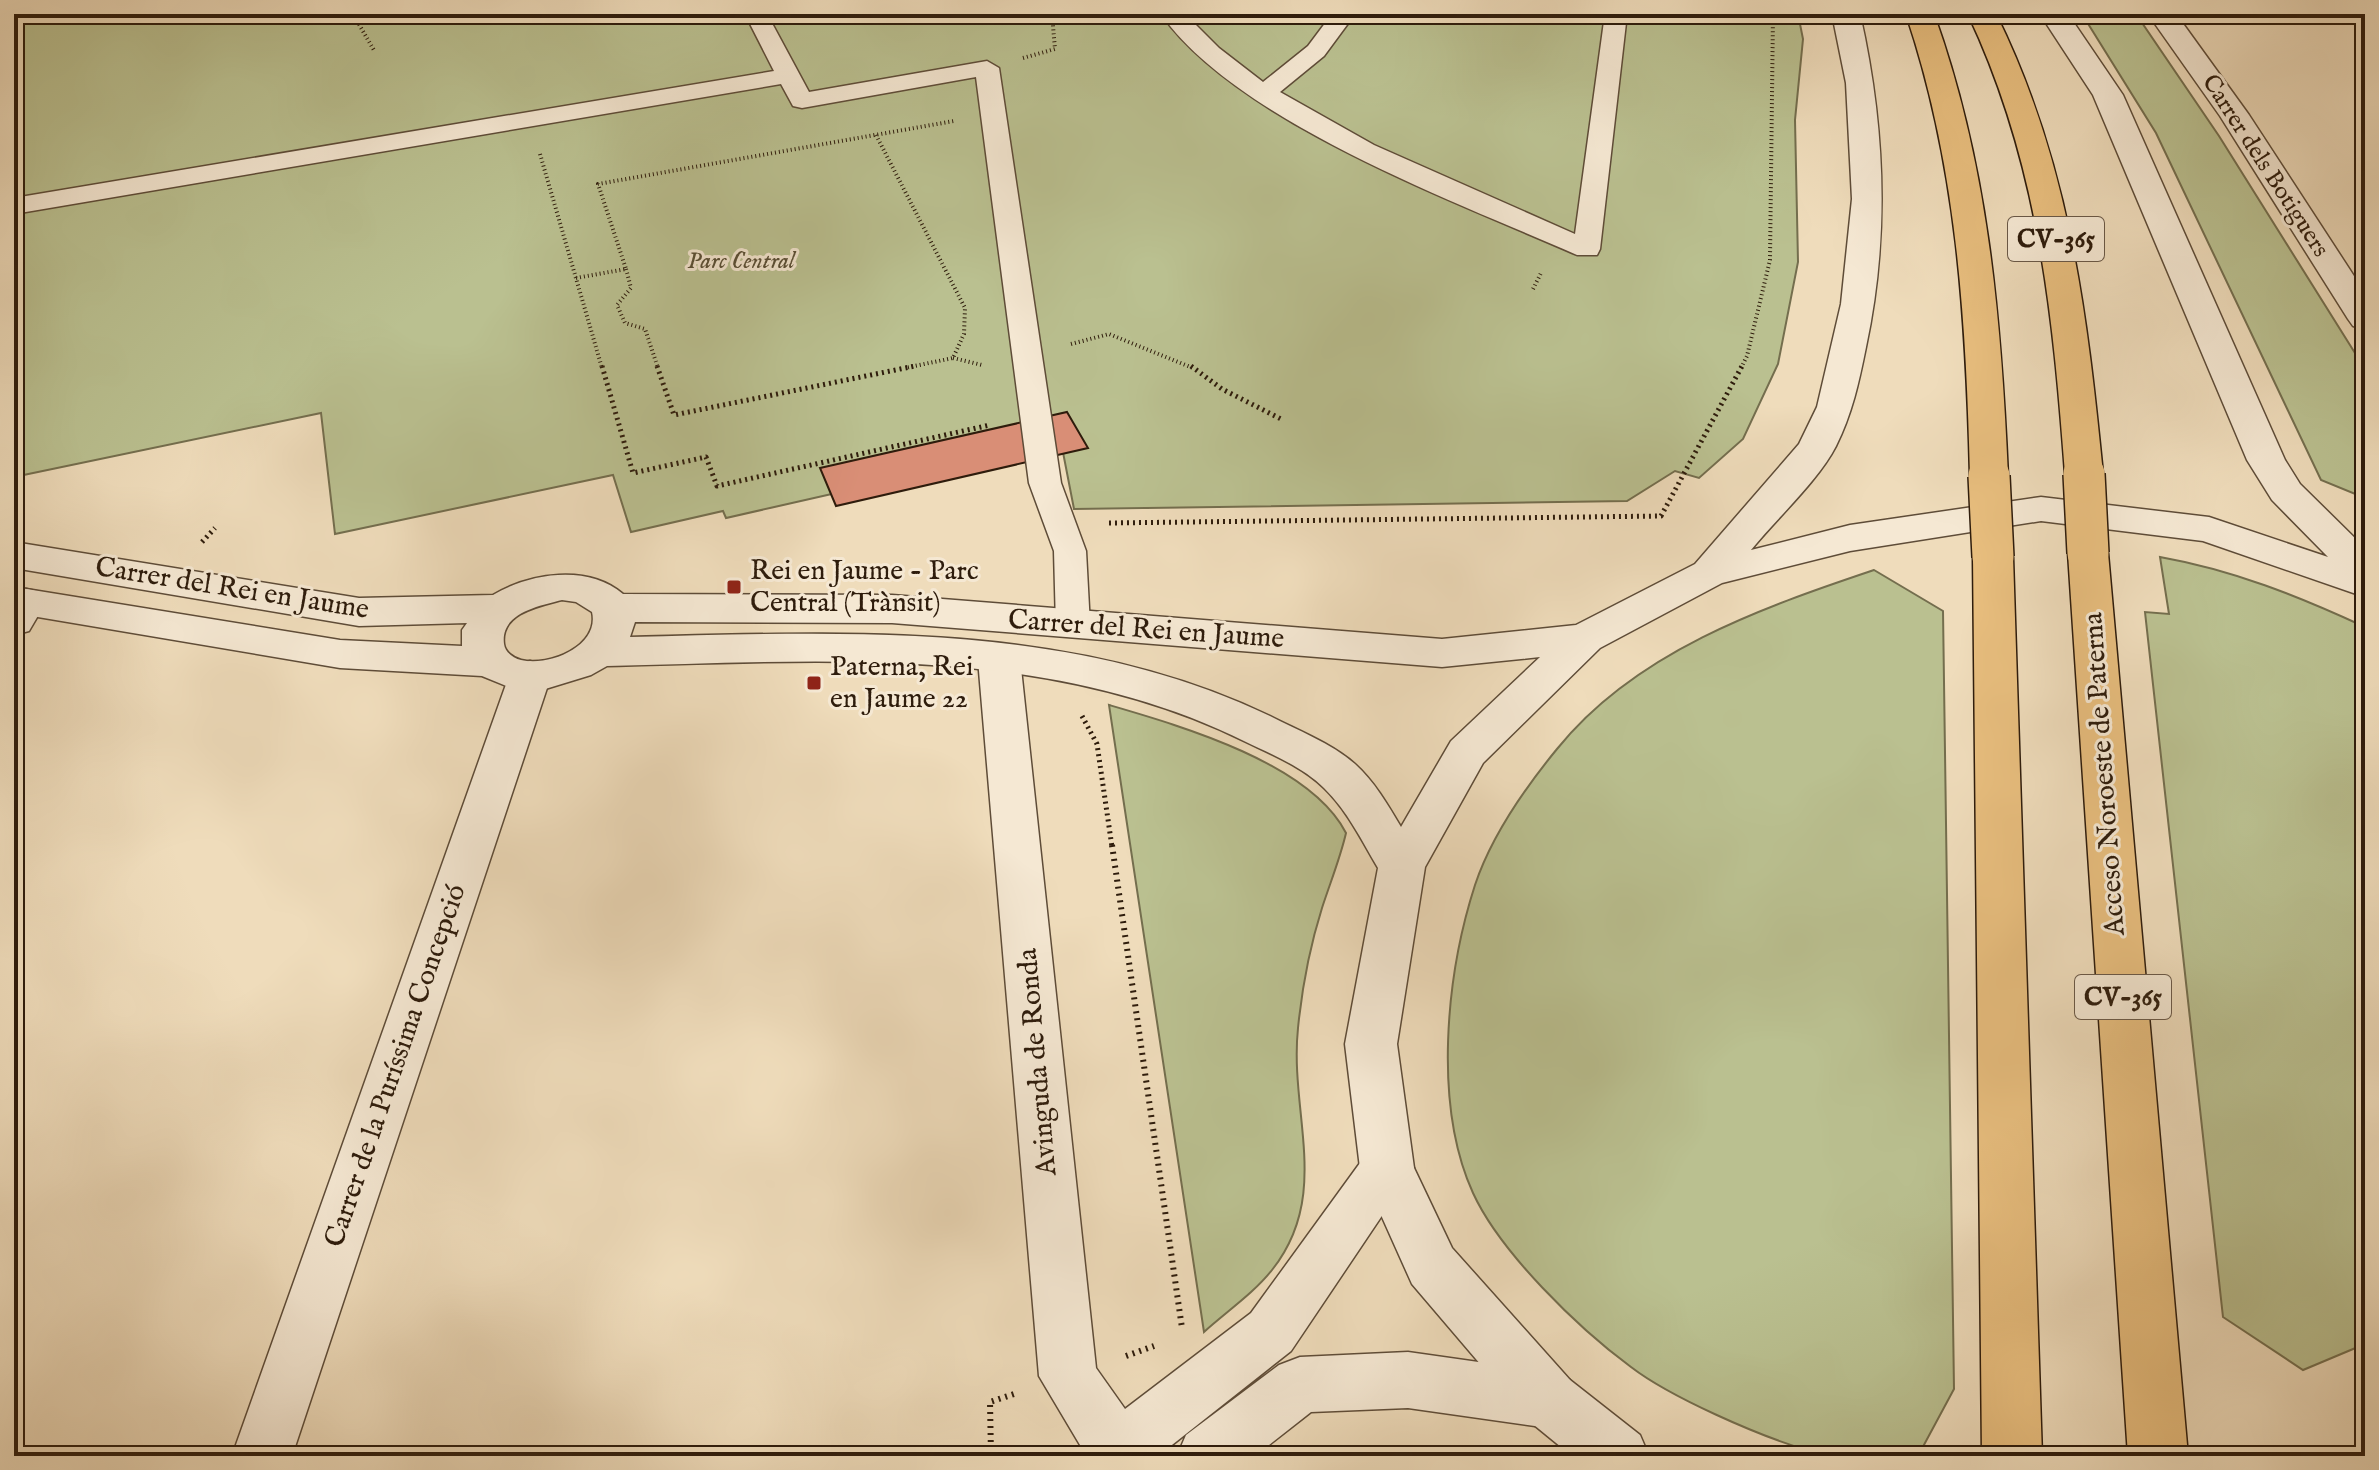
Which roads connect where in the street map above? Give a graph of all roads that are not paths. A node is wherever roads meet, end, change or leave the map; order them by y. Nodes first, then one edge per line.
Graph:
1 (756, 14) edge
2 (1172, 14) edge
3 (1344, 14) edge
4 (1616, 14) edge
5 (1846, 14) edge
6 (1920, 14) edge
7 (1982, 14) edge
8 (2054, 14) edge
9 (2162, 14) edge
10 (789, 76) junction
11 (1264, 93) junction
12 (14, 206) edge
13 (2365, 319) edge
14 (14, 555) edge
15 (2365, 571) edge
16 (1709, 573) junction
17 (2365, 584) edge
18 (18, 608) edge
19 (499, 608) junction
20 (611, 608) junction
21 (1073, 626) junction
22 (1585, 638) junction
23 (597, 652) junction
24 (999, 659) junction
25 (509, 669) junction
26 (1402, 867) junction
27 (1387, 1168) junction
28 (1549, 1400) junction
29 (2012, 1449) edge
30 (2158, 1449) edge
31 (1114, 1453) edge
32 (262, 1456) edge
33 (1207, 1456) edge
34 (1619, 1456) edge

1 - 10 street
2 - 11 street
3 - 11 street
4 - 11 street
5 - 16 street
6 - 29 main road, CV-365, bridge
7 - 30 main road, Acceso Noroeste de Paterna / CV-365, bridge
8 - 15 street
9 - 13 street, Carrer dels Botiguers
10 - 12 street
10 - 21 street
14 - 19 street, Carrer del Rei en Jaume
16 - 17 street
16 - 22 street
18 - 25 street, Carrer del Rei en Jaume
19 - 20 street
19 - 25 street
20 - 21 street, Carrer del Rei en Jaume
20 - 23 street
21 - 22 street, Carrer del Rei en Jaume
22 - 26 street
23 - 24 street, Carrer del Rei en Jaume
23 - 25 street
24 - 26 street, Carrer del Rei en Jaume
24 - 31 street, Avinguda de Ronda
25 - 32 street, Carrer de la Puríssima Concepció
26 - 27 street
27 - 28 street
27 - 31 street
28 - 33 street
28 - 34 street

